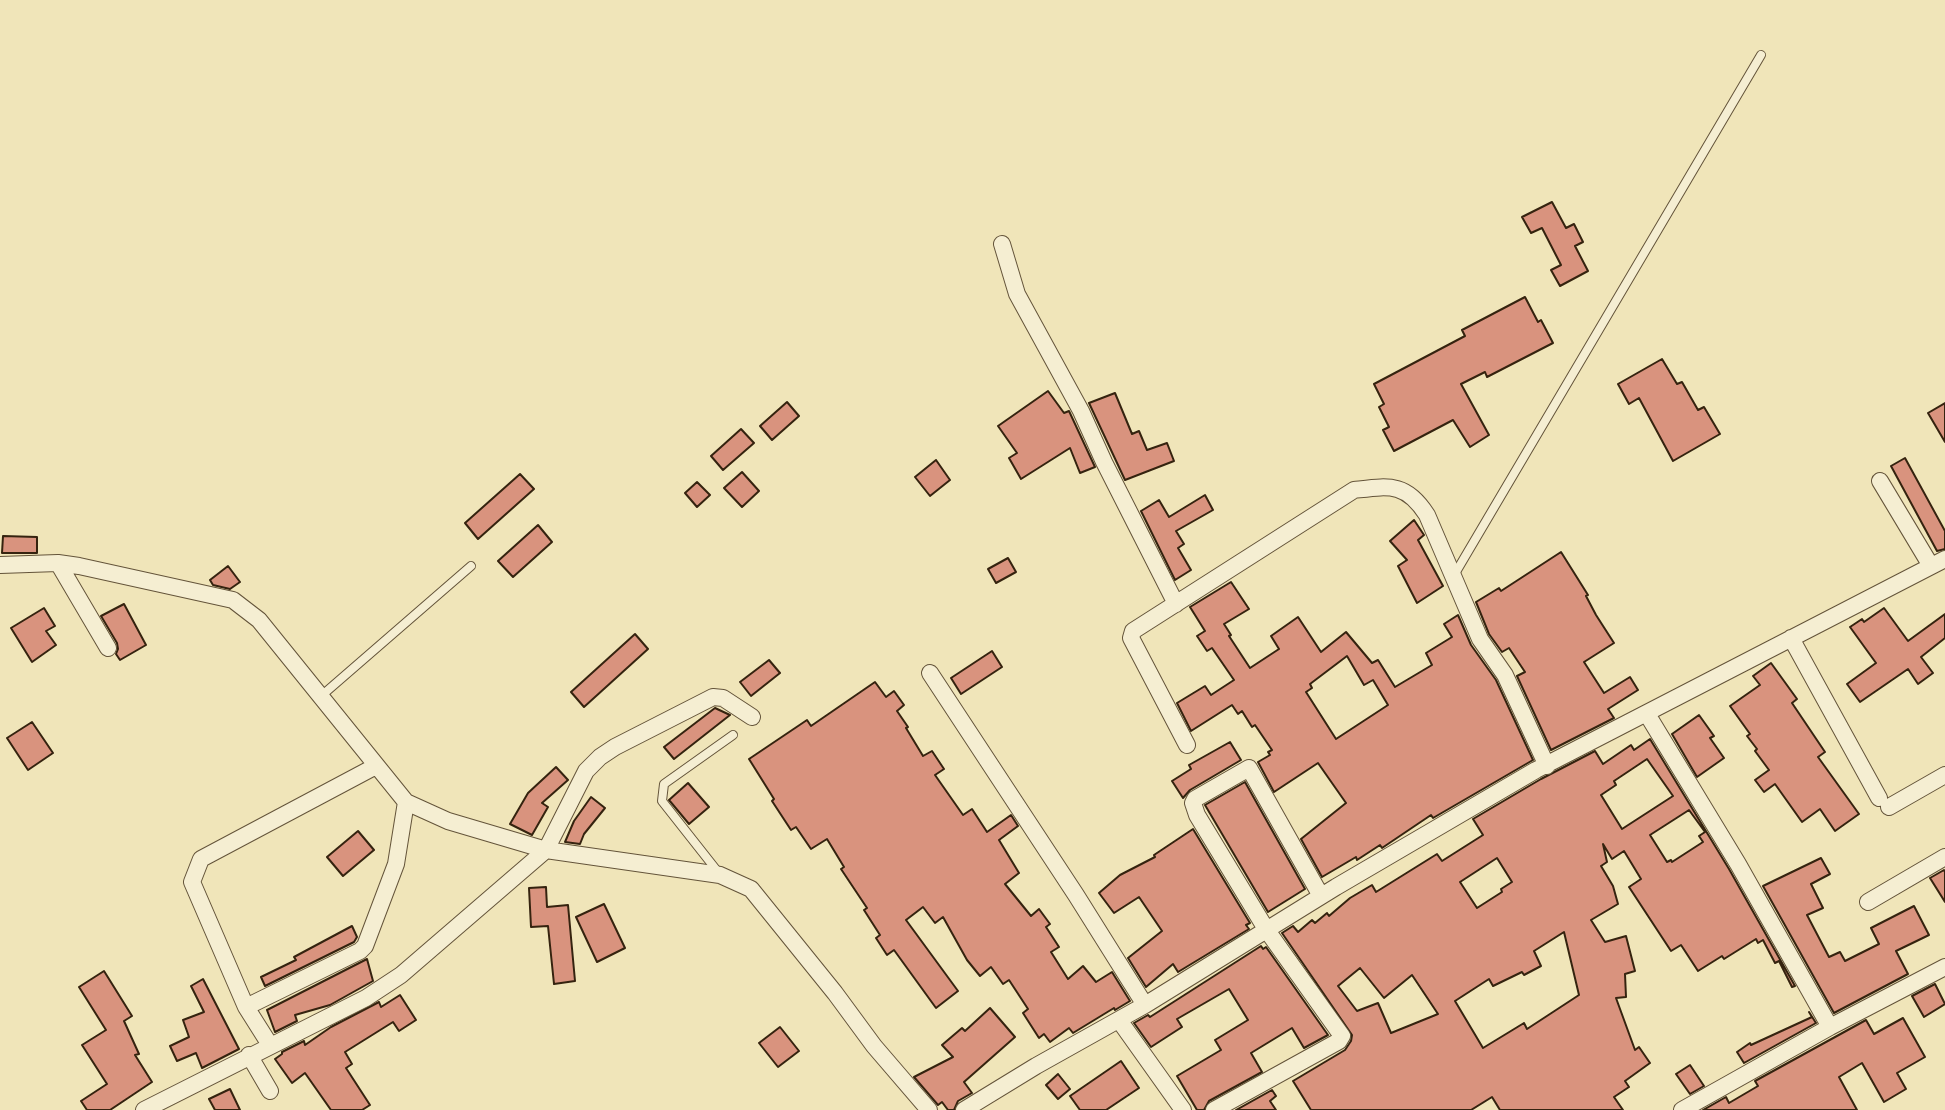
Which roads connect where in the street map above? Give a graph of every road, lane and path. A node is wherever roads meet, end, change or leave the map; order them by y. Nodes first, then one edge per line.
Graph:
1 (1760, 55) dead end
2 (1002, 244) dead end
3 (1880, 481) dead end
4 (58, 563) junction
5 (1938, 563) edge
6 (0, 565) edge
7 (471, 566) dead end
8 (1453, 577) junction
9 (1176, 604) junction
10 (1791, 638) junction
11 (108, 648) dead end
12 (930, 673) dead end
13 (320, 697) junction
14 (1647, 714) junction
15 (752, 717) dead end
16 (733, 735) dead end
17 (1187, 745) dead end
18 (376, 766) junction
19 (1547, 766) junction
20 (1945, 775) edge
21 (406, 802) junction
22 (546, 850) junction
23 (1945, 857) edge
24 (720, 874) junction
25 (1321, 896) junction
26 (1868, 902) dead end
27 (1266, 929) junction
28 (1945, 967) edge
29 (1145, 1005) junction
30 (246, 1007) junction
31 (1119, 1020) junction
32 (1830, 1027) junction
33 (270, 1045) junction
34 (249, 1055) junction
35 (270, 1091) dead end
36 (144, 1110) edge
37 (929, 1110) edge
38 (964, 1110) edge
39 (1183, 1110) edge
40 (1214, 1110) edge
41 (1682, 1110) edge

1 - 8 lane
2 - 9 street
3 - 5 street
4 - 6 street
4 - 11 street
4 - 13 street
5 - 10 street
7 - 13 lane
8 - 9 street
8 - 19 street
9 - 17 street
10 - 14 street
10 - 20 street
12 - 29 street
13 - 18 street
14 - 19 street
14 - 32 street
15 - 22 street
16 - 24 lane
18 - 21 street
18 - 30 street
19 - 25 street
21 - 22 street
21 - 30 street
22 - 24 street
22 - 33 street
23 - 26 street
24 - 37 street
25 - 27 street
25 - 27 street
27 - 29 street
27 - 40 street
28 - 32 street
29 - 31 street
30 - 33 street
31 - 38 street
31 - 39 street
32 - 41 street
33 - 34 street
34 - 35 street
34 - 36 street

